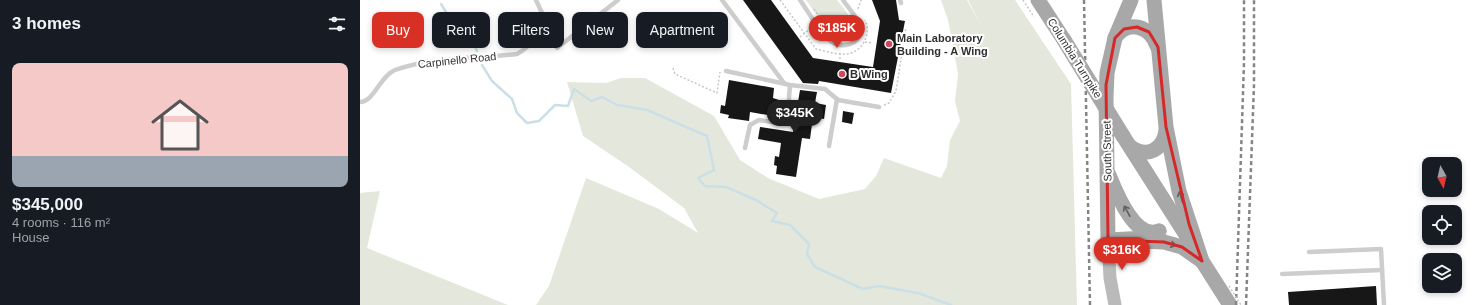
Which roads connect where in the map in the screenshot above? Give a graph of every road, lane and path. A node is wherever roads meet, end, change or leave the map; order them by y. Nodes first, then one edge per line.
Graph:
1 (536, 0) edge
2 (618, 0) edge
3 (722, 0) edge
4 (780, 0) edge
5 (800, 0) edge
6 (843, 0) edge
7 (861, 0) edge
8 (1038, 0) edge
9 (1131, 0) edge
10 (1154, 0) edge
11 (813, 7) dead end
12 (858, 11) dead end
13 (542, 12) edge
14 (862, 17) dead end
15 (848, 18) dead end
16 (906, 27) dead end
17 (1115, 38) junction
18 (564, 42) edge
19 (864, 42) junction
20 (872, 43) dead end
21 (1158, 47) junction
22 (528, 48) edge
23 (840, 53) junction
24 (840, 60) dead end
25 (673, 68) dead end
26 (726, 71) joint
27 (784, 83) junction
28 (790, 85) junction
29 (837, 99) junction
30 (360, 102) edge
31 (879, 107) joint
32 (1166, 127) junction
33 (1127, 141) junction
34 (829, 146) dead end
35 (745, 148) dead end
36 (1107, 166) junction
37 (1161, 195) junction
38 (1159, 231) junction
39 (1108, 240) junction
40 (1134, 240) junction
41 (1309, 252) dead end
42 (1202, 261) junction
43 (1382, 270) junction
44 (1282, 274) dead end
45 (1225, 288) junction
46 (1115, 305) edge
47 (1230, 305) edge
48 (1241, 305) edge
49 (1384, 305) edge

1 - 13 lane
2 - 18 lane
3 - 27 lane
4 - 23 path
5 - 6 lane
7 - 12 path
8 - 33 main road, Columbia Turnpike, bridge
9 - 17 main road, South Street
10 - 21 main road
11 - 15 path
14 - 19 path
16 - 31 path
17 - 21 main road
17 - 36 main road, South Street
19 - 20 path
19 - 23 path
21 - 32 main road
22 - 30 lane, Carpinello Road
23 - 24 path
25 - 26 path
26 - 27 lane
27 - 28 lane
28 - 29 lane
28 - 35 lane
29 - 31 lane
29 - 34 lane
32 - 33 main road
42 -> 32 main road
33 - 37 main road, Columbia Turnpike
38 -> 36 main road
36 - 39 main road, South Street
37 - 38 main road
37 - 42 main road, Columbia Turnpike
38 - 40 main road
39 - 40 main road
39 - 46 street, South Street
40 -> 42 main road
41 - 43 lane
42 - 45 main road
43 - 44 lane
43 - 49 lane
45 - 47 main road
45 - 48 path, bridge

